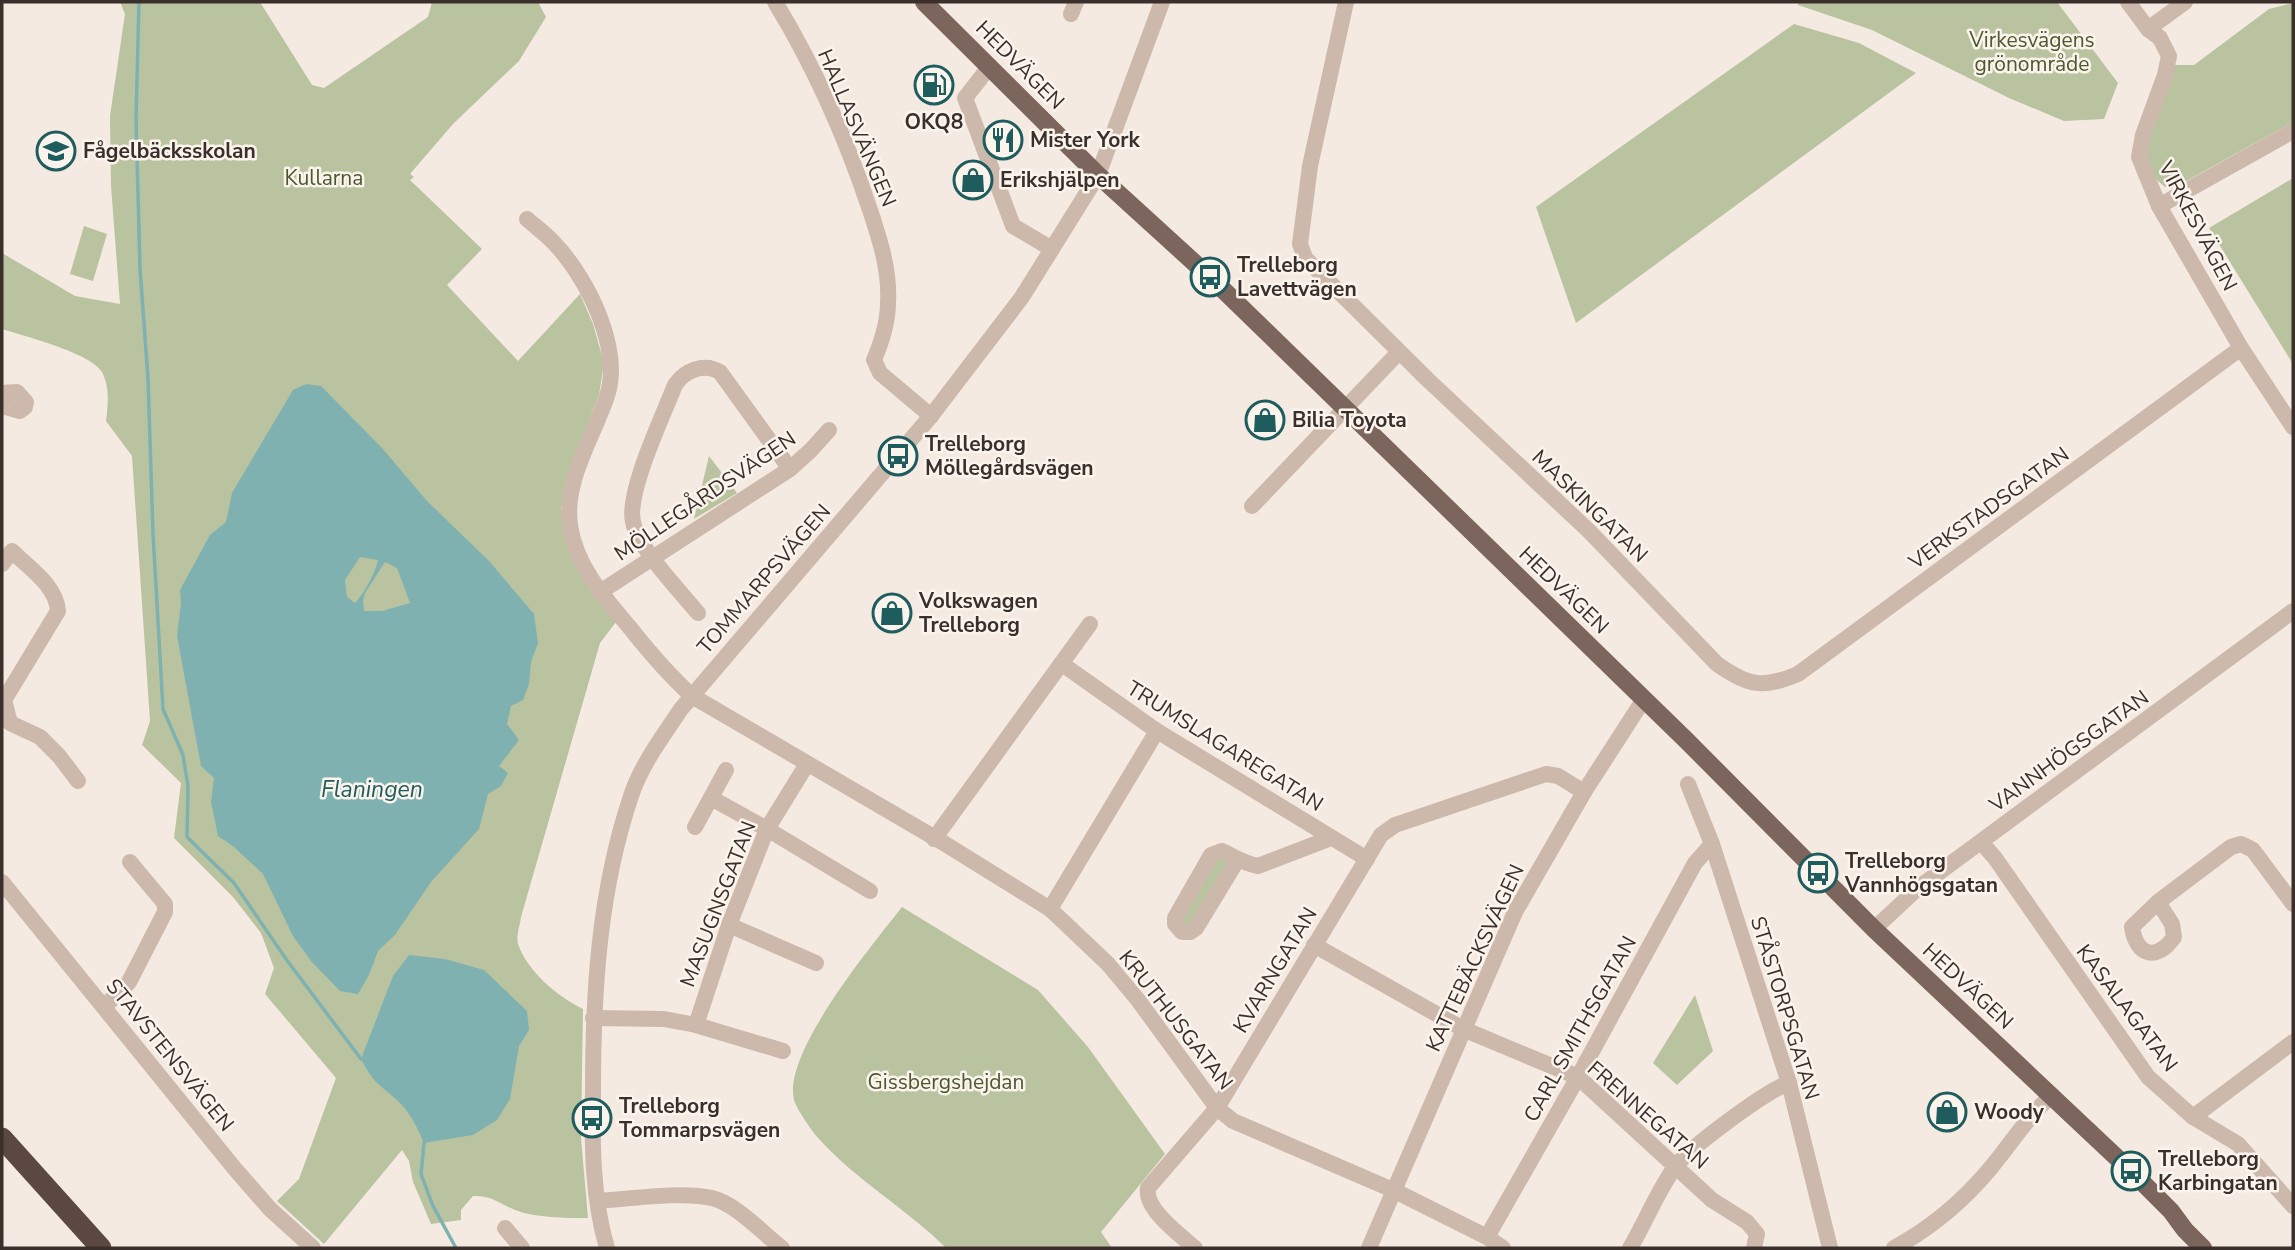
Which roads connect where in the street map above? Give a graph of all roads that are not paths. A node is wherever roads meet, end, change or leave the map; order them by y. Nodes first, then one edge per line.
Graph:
1 (775, 2) edge
2 (924, 2) edge
3 (1162, 2) edge
4 (1346, 2) edge
5 (2128, 2) edge
6 (2185, 2) edge
7 (2148, 29) junction
8 (990, 66) junction
9 (2293, 131) edge
10 (1098, 175) junction
11 (2159, 206) junction
12 (527, 219) dead end
13 (1052, 249) junction
14 (2241, 348) junction
15 (1399, 352) junction
16 (2, 393) edge
17 (2, 406) edge
18 (1346, 410) junction
19 (931, 416) junction
20 (2293, 426) edge
21 (829, 430) dead end
22 (790, 469) junction
23 (1252, 506) dead end
24 (652, 556) junction
25 (2, 564) edge
26 (600, 592) junction
27 (2293, 611) edge
28 (698, 613) dead end
29 (1090, 624) dead end
30 (1062, 664) junction
31 (1754, 683) joint
32 (692, 695) junction
33 (1644, 699) junction
34 (6, 730) edge
35 (1157, 731) junction
36 (807, 764) junction
37 (726, 770) dead end
38 (78, 781) dead end
39 (1688, 784) dead end
40 (1584, 792) junction
41 (711, 798) junction
42 (695, 827) dead end
43 (767, 829) junction
44 (1331, 838) junction
45 (934, 839) junction
46 (1981, 842) junction
47 (1712, 844) junction
48 (1238, 859) junction
49 (1367, 859) junction
50 (130, 862) dead end
51 (2, 882) edge
52 (870, 891) dead end
53 (2158, 902) dead end
54 (2293, 904) edge
55 (1050, 909) junction
56 (729, 925) junction
57 (1874, 929) junction
58 (1314, 945) junction
59 (816, 963) dead end
60 (104, 1007) junction
61 (593, 1018) junction
62 (695, 1025) junction
63 (1464, 1028) junction
64 (2293, 1042) edge
65 (783, 1051) dead end
66 (1578, 1077) junction
67 (1788, 1083) junction
68 (2052, 1095) junction
69 (1217, 1108) junction
70 (2193, 1117) junction
71 (2, 1138) edge
72 (1676, 1166) junction
73 (1393, 1190) junction
74 (598, 1201) junction
75 (2293, 1206) edge
76 (2172, 1211) junction
77 (505, 1228) dead end
78 (1487, 1237) junction
79 (1756, 1241) edge
80 (101, 1248) edge
81 (313, 1248) edge
82 (522, 1248) edge
83 (607, 1248) edge
84 (782, 1248) edge
85 (1195, 1248) edge
86 (1369, 1248) edge
87 (1503, 1248) edge
88 (1630, 1248) edge
89 (1830, 1248) edge
90 (1894, 1248) edge
91 (2203, 1248) edge
92 (2216, 1248) edge

1 - 19 street, HALLASVÄNGEN
2 - 8 main road, HEDVÄGEN
3 - 10 street, TOMMARPSVÄGEN
4 - 15 street, MASKINGATAN
5 - 7 street, VIRKESVÄGEN
6 - 7 street
7 - 11 street, VIRKESVÄGEN
8 - 10 main road, HEDVÄGEN
8 - 13 street
9 - 11 street
10 - 13 street, TOMMARPSVÄGEN
10 - 18 main road, HEDVÄGEN
11 - 14 street, VIRKESVÄGEN
12 - 26 street, KRUTHUSGATAN
13 - 19 street, TOMMARPSVÄGEN
14 - 20 street, VIRKESVÄGEN
14 - 31 street, VERKSTADSGATAN
15 - 18 street
15 - 31 street, MASKINGATAN
16 - 17 street
18 - 23 street
18 - 33 main road, HEDVÄGEN
19 - 32 street, TOMMARPSVÄGEN
21 - 22 street, MÖLLEGÅRDSVÄGEN
22 - 24 street, MÖLLEGÅRDSVÄGEN
22 - 24 street
24 - 26 street, MÖLLEGÅRDSVÄGEN
24 - 28 street
25 - 34 street
26 - 32 street, KRUTHUSGATAN
27 - 46 street, VANNHÖGSGATAN
29 - 30 street
30 - 35 street, TRUMSLAGAREGATAN
30 - 45 street
32 - 36 street, KRUTHUSGATAN
32 - 61 street, TOMMARPSVÄGEN
33 - 40 street, KATTEBÄCKSVÄGEN
33 - 57 main road, HEDVÄGEN
34 - 38 street
35 - 44 street, TRUMSLAGAREGATAN
35 - 55 street
36 - 43 street, MASUGNSGATAN
36 - 45 street, KRUTHUSGATAN
37 - 41 street
39 - 47 street, STÅSTORPSGATAN
40 - 49 street, KVARNGATAN
40 - 63 street, KATTEBÄCKSVÄGEN
41 - 42 street
41 - 43 street
43 - 52 street
43 - 56 street, MASUGNSGATAN
44 - 48 street
44 - 49 street, TRUMSLAGAREGATAN
45 - 55 street, KRUTHUSGATAN
46 - 57 street, VANNHÖGSGATAN
46 - 70 street, KASALAGATAN
47 - 66 street, CARL SMITHSGATAN
47 - 67 street, STÅSTORPSGATAN
48 - 48 street
49 - 58 street, KVARNGATAN
50 - 60 street
51 - 60 street, STAVSTENSVÄGEN
53 - 54 street
55 - 69 street, KRUTHUSGATAN
56 - 59 street
56 - 62 street, MASUGNSGATAN
57 - 68 main road, HEDVÄGEN
58 - 63 street, FRENNEGATAN
58 - 69 street, KVARNGATAN
60 - 81 street, STAVSTENSVÄGEN
61 - 62 street
61 - 74 street, TOMMARPSVÄGEN
62 - 65 street
63 - 66 street, FRENNEGATAN
63 - 73 street, KATTEBÄCKSVÄGEN
64 - 70 street
66 - 72 street, FRENNEGATAN
66 - 78 street, CARL SMITHSGATAN
67 - 72 street
67 - 89 street, STÅSTORPSGATAN
68 - 76 main road, HEDVÄGEN
68 - 90 street
69 - 73 street, KRUTHUSGATAN
69 - 85 street, KVARNGATAN
70 - 75 street, KASALAGATAN
71 - 80 highway
72 - 79 street, FRENNEGATAN
72 - 88 street
73 - 78 street, KRUTHUSGATAN
73 - 86 street, KATTEBÄCKSVÄGEN
74 - 83 street, TOMMARPSVÄGEN
74 - 84 street
76 - 91 main road, HEDVÄGEN
76 - 92 main road, HEDVÄGEN
77 - 82 street
78 - 87 street, KRUTHUSGATAN

